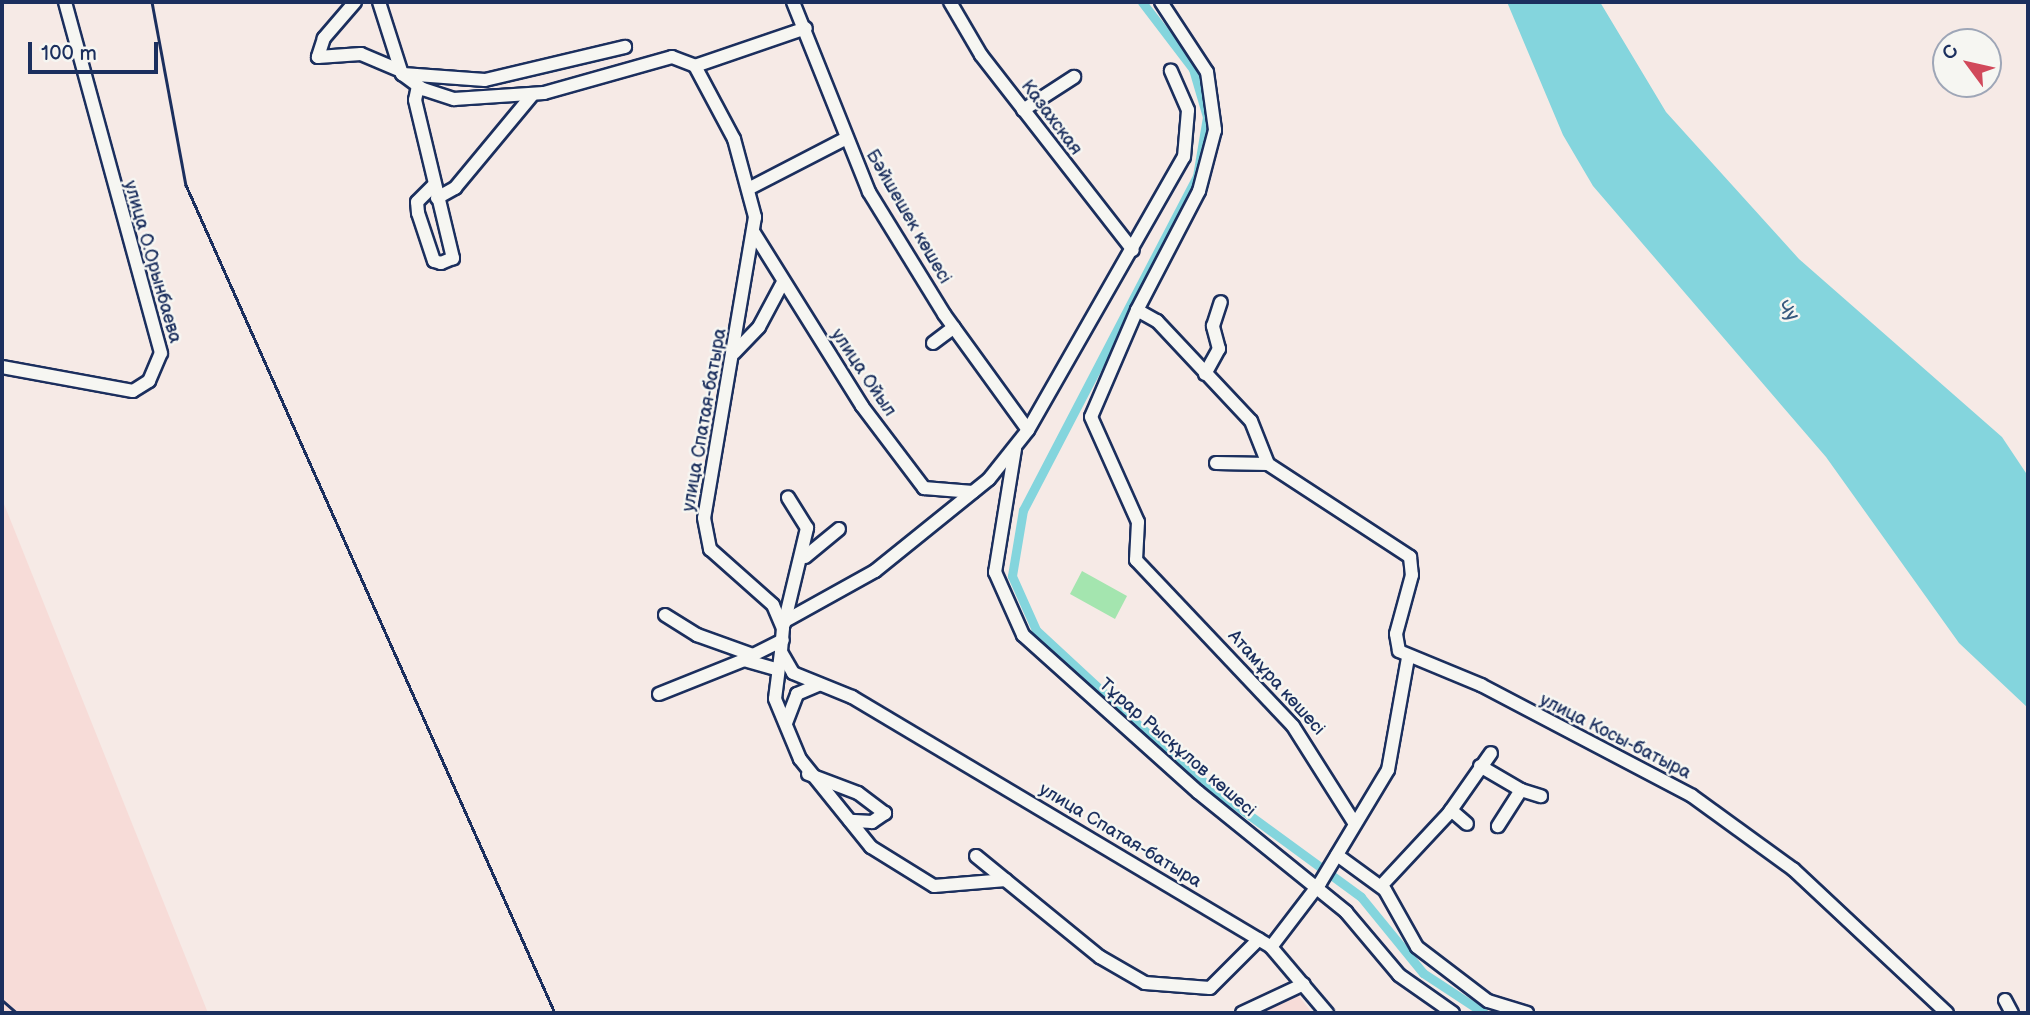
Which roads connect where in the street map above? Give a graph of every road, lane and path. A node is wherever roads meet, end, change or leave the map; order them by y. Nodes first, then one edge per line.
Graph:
1 (65, 2) edge
2 (355, 2) edge
3 (379, 2) edge
4 (793, 2) edge
5 (950, 2) edge
6 (1161, 2) edge
7 (806, 28) junction
8 (625, 47) dead end
9 (695, 66) junction
10 (1171, 71) dead end
11 (402, 72) junction
12 (1074, 77) dead end
13 (452, 80) junction
14 (418, 86) junction
15 (533, 94) junction
16 (443, 95) junction
17 (1023, 110) junction
18 (845, 139) junction
19 (750, 188) junction
20 (436, 192) junction
21 (754, 233) junction
22 (1133, 250) junction
23 (783, 282) junction
24 (1221, 302) dead end
25 (1137, 310) junction
26 (954, 327) junction
27 (933, 343) dead end
28 (734, 353) junction
29 (2, 367) edge
30 (1205, 373) junction
31 (1028, 430) junction
32 (1015, 449) junction
33 (1216, 463) dead end
34 (1268, 464) junction
35 (973, 492) junction
36 (788, 498) dead end
37 (839, 529) dead end
38 (804, 557) junction
39 (665, 615) dead end
40 (783, 635) junction
41 (748, 658) junction
42 (1408, 658) junction
43 (775, 669) junction
44 (818, 685) junction
45 (659, 694) dead end
46 (786, 723) junction
47 (1491, 753) dead end
48 (1480, 766) junction
49 (808, 774) junction
50 (1521, 790) junction
51 (1541, 796) dead end
52 (1451, 810) junction
53 (850, 821) junction
54 (1355, 824) junction
55 (1467, 824) dead end
56 (1498, 826) dead end
57 (976, 856) dead end
58 (1335, 859) junction
59 (1006, 880) junction
60 (1318, 885) junction
61 (1381, 886) junction
62 (1259, 939) junction
63 (1271, 947) junction
64 (1304, 984) junction
65 (2005, 1000) dead end
66 (1242, 1013) edge
67 (1327, 1013) edge
68 (1453, 1013) edge
69 (1527, 1013) edge
70 (1947, 1013) edge
71 (2012, 1013) edge

1 - 29 street, улица О.Орынбаева
2 - 11 street
3 - 11 street
4 - 7 street, Бәйшешек көшесі
5 - 17 street, Казахская
6 - 25 street, Атамұра көшесі
7 - 9 street
7 - 18 street, Бәйшешек көшесі
8 - 13 street
9 - 15 street
9 - 19 street, улица Спатая-батыра
10 - 22 street
11 - 13 street
11 - 14 street
12 - 17 street
13 - 16 street
14 - 16 street
14 - 20 street
15 - 16 street
15 - 20 street
17 - 22 street, Казахская
18 - 19 street
18 - 26 street, Бәйшешек көшесі
19 - 21 street, улица Спатая-батыра
20 - 20 street
21 - 23 street, улица Ойыл
21 - 28 street, улица Спатая-батыра
22 - 31 street
23 - 28 street
23 - 35 street, улица Ойыл
24 - 30 street
25 - 30 street
25 - 54 street, Атамұра көшесі
26 - 27 street
26 - 31 street, Бәйшешек көшесі
28 - 40 street, улица Спатая-батыра
30 - 34 street
31 - 32 street
32 - 35 street
32 - 60 street, Тұрар Рысқұлов көшесі
33 - 34 street
34 - 42 street
35 - 40 street
36 - 38 street
37 - 38 street
38 - 40 street
39 - 41 street
40 - 41 street
40 - 43 street
40 - 44 street, улица Спатая-батыра
41 - 43 street
41 - 45 street
42 - 54 street
42 - 70 street, улица Косы-батыра
43 - 46 street
44 - 46 street
44 - 62 street, улица Спатая-батыра
46 - 49 street
47 - 48 street
48 - 50 street
48 - 52 street
49 - 53 street
49 - 53 street
50 - 51 street
50 - 56 street
52 - 55 street
52 - 61 street
53 - 59 street
54 - 58 street
57 - 59 street
58 - 60 street
58 - 61 street
59 - 62 street
60 - 63 street
60 - 68 street, Тұрар Рысқұлов көшесі
61 - 69 street
62 - 63 street, улица Спатая-батыра
63 - 64 street, улица Спатая-батыра
64 - 66 street
64 - 67 street, улица Спатая-батыра
65 - 71 street

